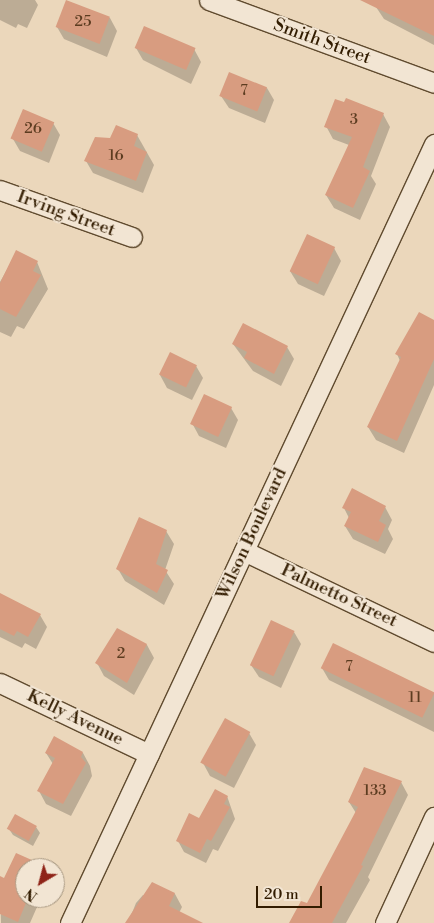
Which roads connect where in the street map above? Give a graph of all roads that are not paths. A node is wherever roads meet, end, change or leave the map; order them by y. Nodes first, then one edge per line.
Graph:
1 (209, 0) edge
2 (434, 83) edge
3 (434, 144) edge
4 (0, 190) edge
5 (132, 238) dead end
6 (244, 551) junction
7 (434, 642) edge
8 (0, 683) edge
9 (149, 754) junction
10 (434, 817) edge
11 (70, 923) edge
12 (385, 923) edge

1 - 2 street, Smith Street
3 - 6 street, Wilson Boulevard
4 - 5 street, Irving Street
6 - 7 street, Palmetto Street
6 - 9 street, Wilson Boulevard
8 - 9 street, Kelly Avenue
9 - 11 street, Wilson Boulevard
10 - 12 street

